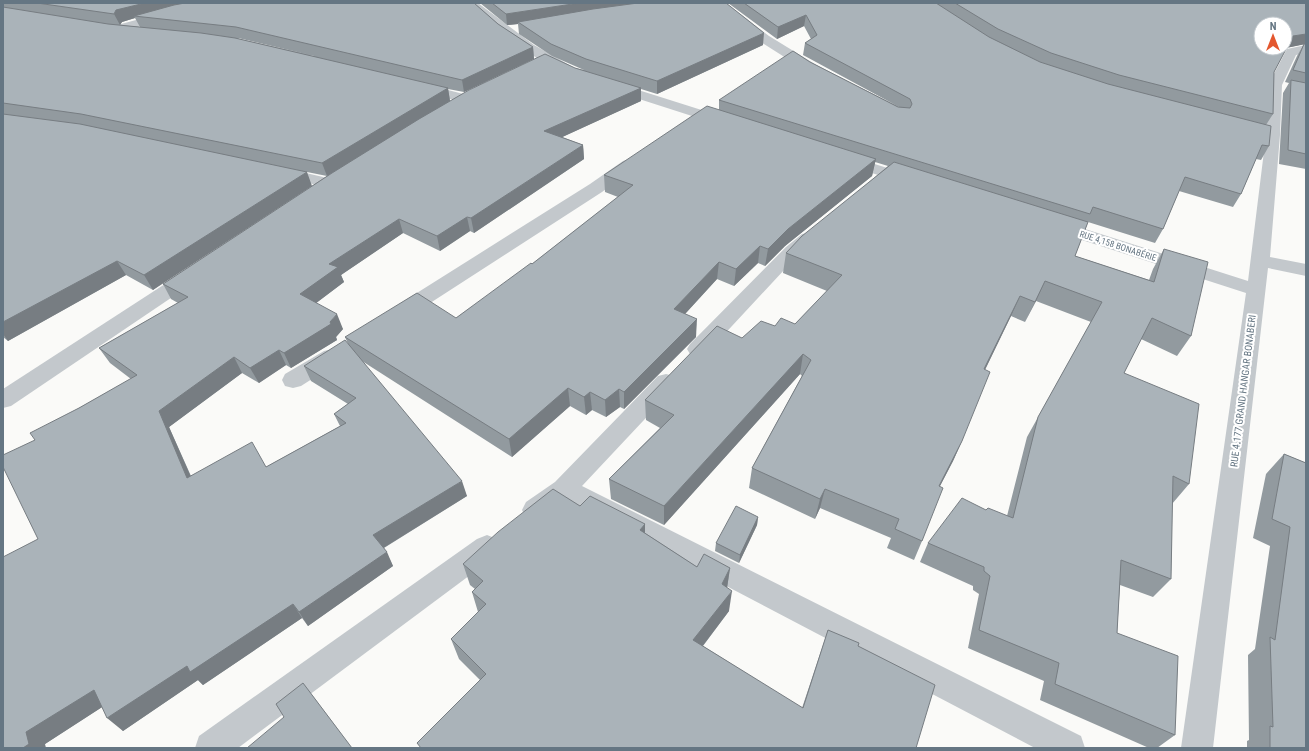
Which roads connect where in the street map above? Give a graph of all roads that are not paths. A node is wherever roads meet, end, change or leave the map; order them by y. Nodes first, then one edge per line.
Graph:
1 (226, 3) edge
2 (471, 3) edge
3 (719, 3) edge
4 (520, 28) edge
5 (505, 31) junction
6 (144, 33) edge
7 (1306, 49) edge
8 (821, 74) edge
9 (407, 84) edge
10 (448, 110) edge
11 (700, 114) junction
12 (738, 126) edge
13 (682, 127) edge
14 (645, 153) edge
15 (835, 156) edge
16 (268, 170) edge
17 (925, 184) edge
18 (310, 196) edge
19 (1038, 220) edge
20 (822, 226) edge
21 (1260, 261) junction
22 (205, 266) edge
23 (1306, 270) edge
24 (1256, 290) junction
25 (387, 321) edge
26 (347, 346) edge
27 (293, 380) dead end
28 (3, 400) edge
29 (564, 489) junction
30 (211, 748) edge
31 (1069, 748) edge
32 (1196, 748) edge

1 - 6 street
2 - 5 street
3 - 8 street
4 - 5 street
5 - 11 street
7 - 21 street, RUE 4.177 GRAND HANGAR BONABERI
9 - 10 street
11 - 12 street
11 - 13 street
14 - 25 street
15 - 17 street
16 - 18 street
19 - 24 street, RUE 4,158 BONABÉRIE
20 - 29 street
21 - 23 street
21 - 24 street, RUE 4.177 GRAND HANGAR BONABERI
22 - 28 street
24 - 32 street, RUE 4.177 GRAND HANGAR BONABERI
26 - 27 street
29 - 30 street
29 - 31 street

